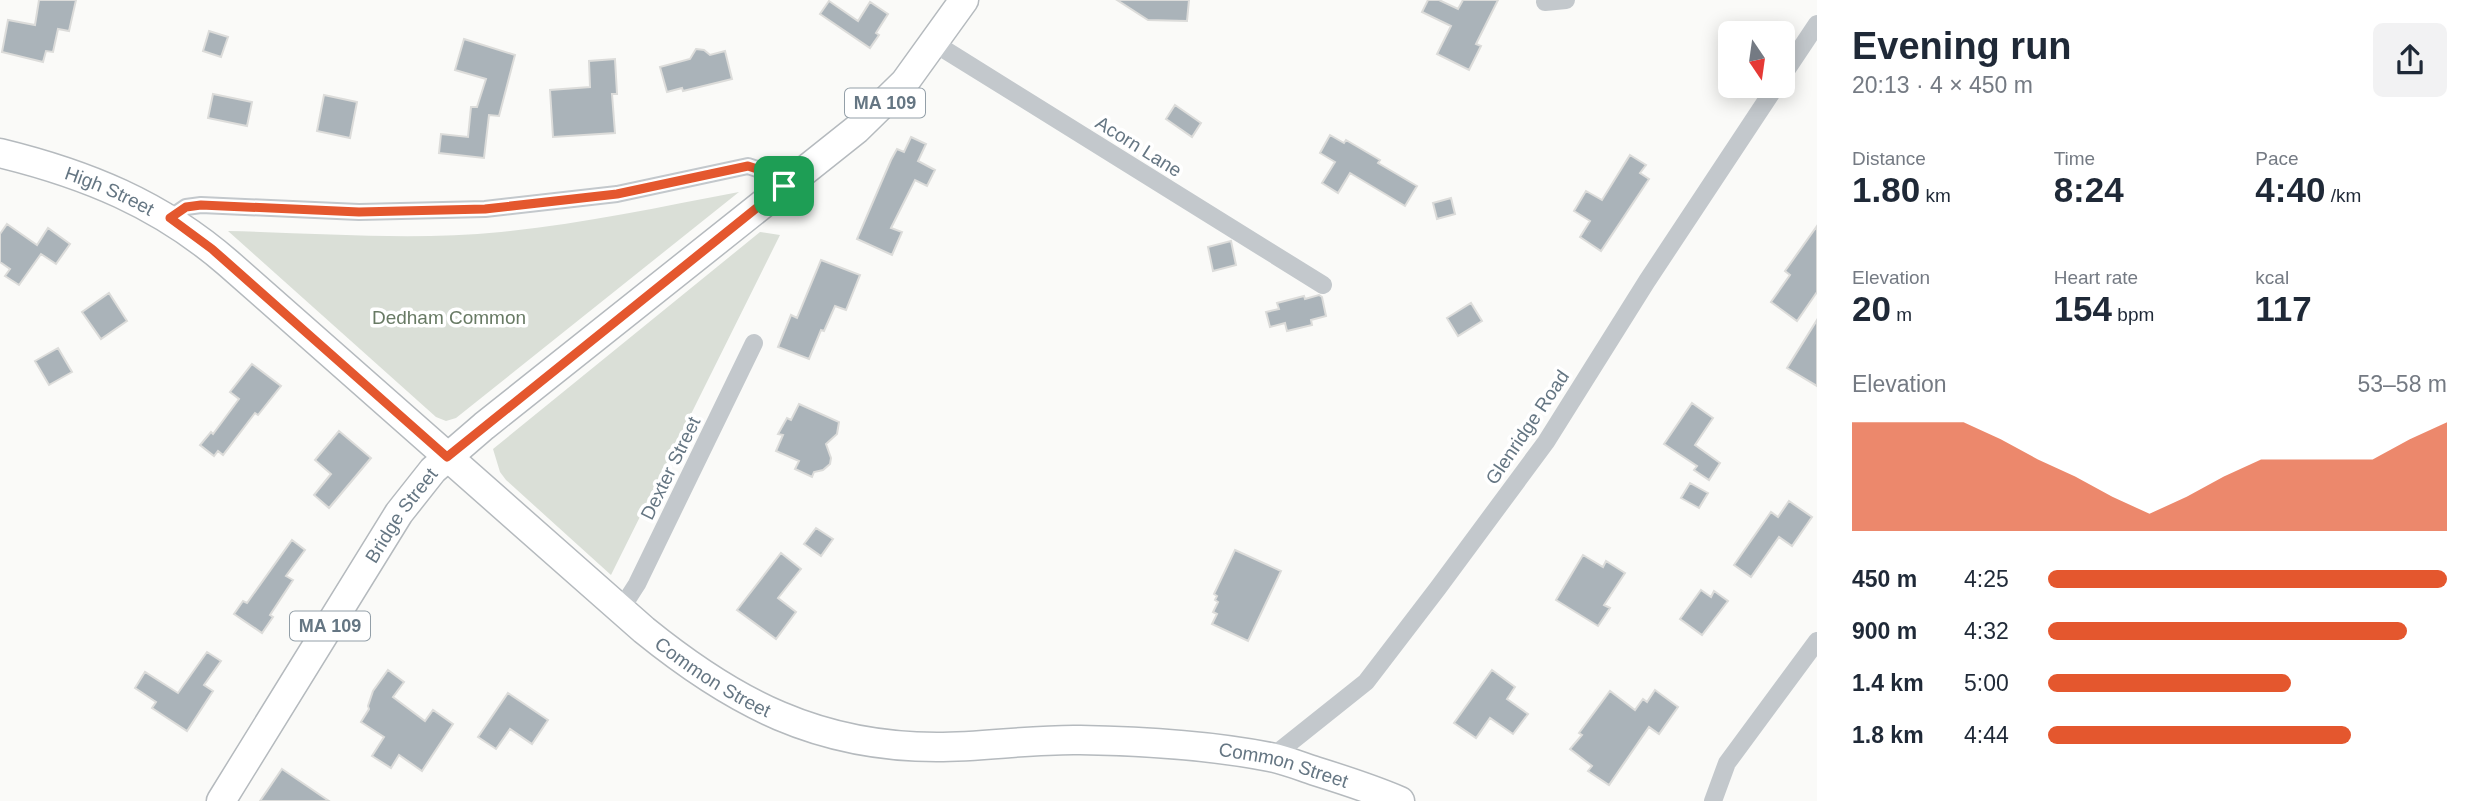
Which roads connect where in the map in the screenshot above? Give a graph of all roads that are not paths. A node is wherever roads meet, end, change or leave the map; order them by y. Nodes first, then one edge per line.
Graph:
1 (964, 0) edge
2 (1566, 0) edge
3 (1545, 2) dead end
4 (1817, 24) edge
5 (934, 43) junction
6 (1796, 56) edge
7 (1768, 98) edge
8 (0, 153) edge
9 (784, 186) junction
10 (170, 218) junction
11 (1323, 285) dead end
12 (754, 343) dead end
13 (447, 457) junction
14 (621, 609) junction
15 (1817, 640) edge
16 (1272, 757) junction
17 (221, 801) edge
18 (1400, 801) edge
19 (1713, 801) edge

1 - 5 main road, MA 109
2 - 3 street
4 - 6 street
5 - 9 main road, MA 109
5 - 11 street, Acorn Lane
7 - 16 street, Glenridge Road
8 - 10 main road, High Street
9 - 10 street, High Street
9 - 13 main road, Bridge Street / MA 109
10 - 13 main road, Common Street
12 - 14 street, Dexter Street
13 - 14 main road, Common Street
13 - 17 main road, Bridge Street / MA 109
14 - 16 main road, Common Street
15 - 19 street
16 - 18 main road, Common Street

